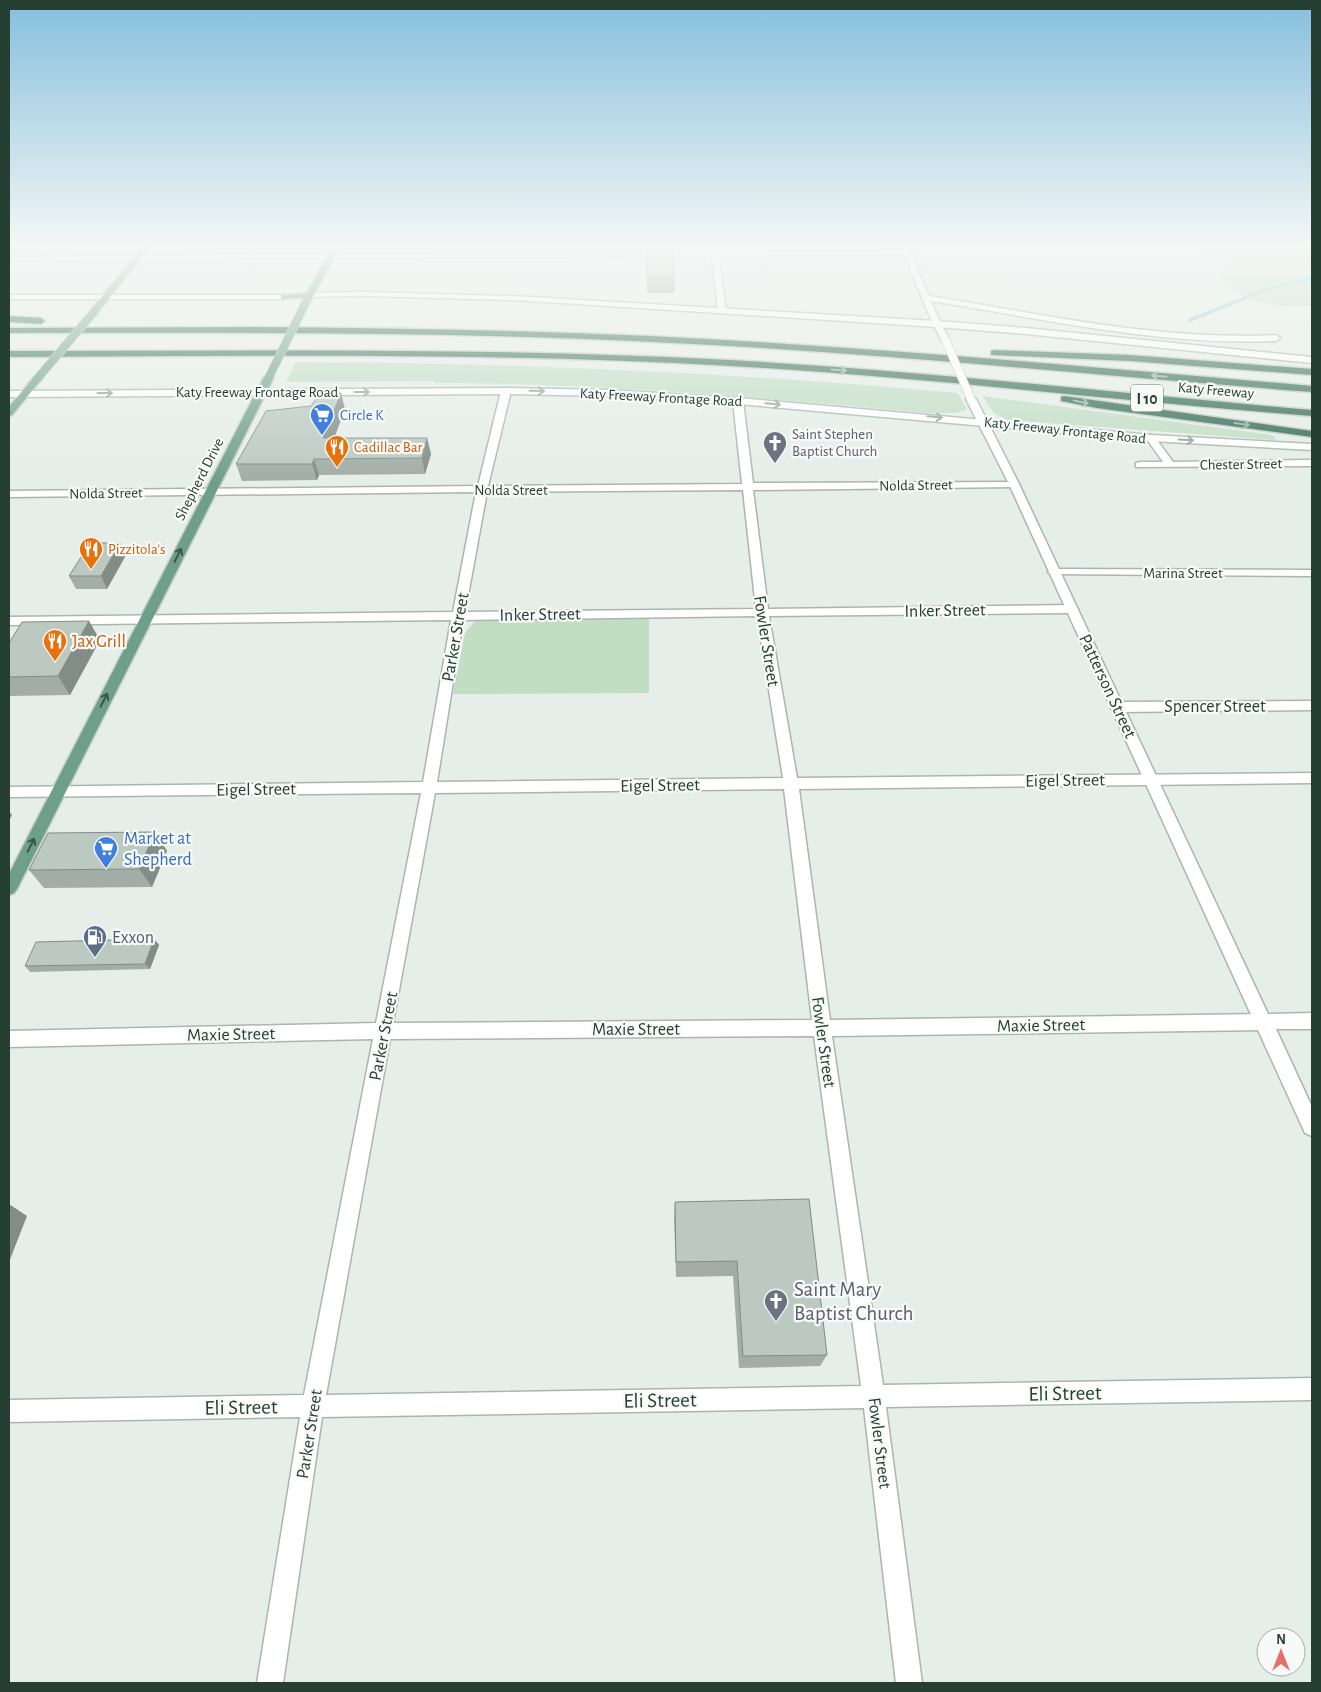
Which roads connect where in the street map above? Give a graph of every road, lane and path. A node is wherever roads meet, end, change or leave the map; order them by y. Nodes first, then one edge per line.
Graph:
1 (83, 324) edge
2 (90, 324) edge
3 (295, 324) edge
4 (937, 324) joint
5 (1093, 324) edge
6 (172, 329) junction
7 (9, 331) edge
8 (1276, 338) dead end
9 (9, 354) edge
10 (898, 354) junction
11 (1312, 360) edge
12 (1312, 372) edge
13 (982, 382) junction
14 (1312, 389) edge
15 (506, 391) junction
16 (261, 392) junction
17 (9, 394) edge
18 (25, 394) junction
19 (738, 401) junction
20 (9, 413) edge
21 (1312, 413) edge
22 (981, 421) junction
23 (1312, 434) edge
24 (1152, 438) junction
25 (1312, 447) edge
26 (1312, 464) edge
27 (1140, 465) dead end
28 (1170, 465) junction
29 (1014, 484) junction
30 (748, 488) junction
31 (482, 490) junction
32 (210, 492) junction
33 (9, 494) edge
34 (1054, 572) junction
35 (1312, 573) edge
36 (1072, 609) junction
37 (762, 612) junction
38 (458, 615) junction
39 (145, 620) junction
40 (9, 621) edge
41 (1312, 706) edge
42 (1118, 707) junction
43 (1312, 778) edge
44 (1151, 780) junction
45 (791, 784) junction
46 (429, 787) junction
47 (9, 792) edge
48 (58, 792) junction
49 (9, 889) edge
50 (1312, 1021) edge
51 (1263, 1022) junction
52 (822, 1028) junction
53 (384, 1031) junction
54 (9, 1040) edge
55 (1312, 1127) edge
56 (1312, 1389) edge
57 (874, 1396) junction
58 (313, 1405) junction
59 (9, 1411) edge
60 (270, 1683) edge
61 (909, 1683) edge

1 - 18 main road, bridge
2 - 6 highway
3 - 16 main road, Shepherd Drive, bridge
4 - 11 street
4 - 22 street, Patterson Street, bridge
5 - 8 street
6 - 7 highway, Katy Freeway / I 10
6 - 10 highway, Katy Freeway / I 10
9 -> 13 highway, Katy Freeway / I 10
10 - 12 highway
14 -> 10 highway, Katy Freeway / I 10
13 - 21 highway, Katy Freeway / I 10
13 -> 23 highway
16 -> 15 street, Katy Freeway Frontage Road
15 -> 19 street, Katy Freeway Frontage Road
15 - 31 street, Parker Street
18 -> 16 street, Katy Freeway Frontage Road
16 - 32 main road, Shepherd Drive
17 - 18 street, Katy Freeway Frontage Road
18 - 20 main road
19 -> 22 street, Katy Freeway Frontage Road
19 - 30 street, Fowler Street
22 - 24 street, Katy Freeway Frontage Road
22 - 29 street, Patterson Street
24 -> 25 street, Katy Freeway Frontage Road
24 - 28 street
26 - 28 street, Chester Street
27 - 28 street, Chester Street
29 - 30 street, Nolda Street
29 - 34 street, Patterson Street
30 - 31 street, Nolda Street
30 - 37 street, Fowler Street
31 - 32 street, Nolda Street
31 - 38 street, Parker Street
32 - 33 street, Nolda Street
39 -> 32 main road, Shepherd Drive
34 - 35 street, Marina Street
34 - 36 street, Patterson Street
36 - 37 street, Inker Street
36 - 42 street, Patterson Street
37 - 38 street, Inker Street
37 - 45 street, Fowler Street
38 - 39 street, Inker Street
38 - 46 street, Parker Street
39 - 40 street, Inker Street
48 -> 39 main road, Shepherd Drive
41 - 42 street, Spencer Street
42 - 44 street, Patterson Street
43 - 44 street, Eigel Street
44 - 45 street, Eigel Street
44 - 51 street, Patterson Street
45 - 46 street, Eigel Street
45 - 52 street, Fowler Street
46 - 48 street, Eigel Street
46 - 53 street, Parker Street
47 - 48 street, Eigel Street
49 -> 48 main road, Shepherd Drive
50 - 51 street, Maxie Street
51 - 52 street, Maxie Street
51 - 55 street, Patterson Street
52 - 53 street, Maxie Street
52 - 57 street, Fowler Street
53 - 54 street, Maxie Street
53 - 58 street, Parker Street
56 - 57 street, Eli Street
57 - 58 street, Eli Street
57 - 61 street, Fowler Street
58 - 59 street, Eli Street
58 - 60 street, Parker Street

